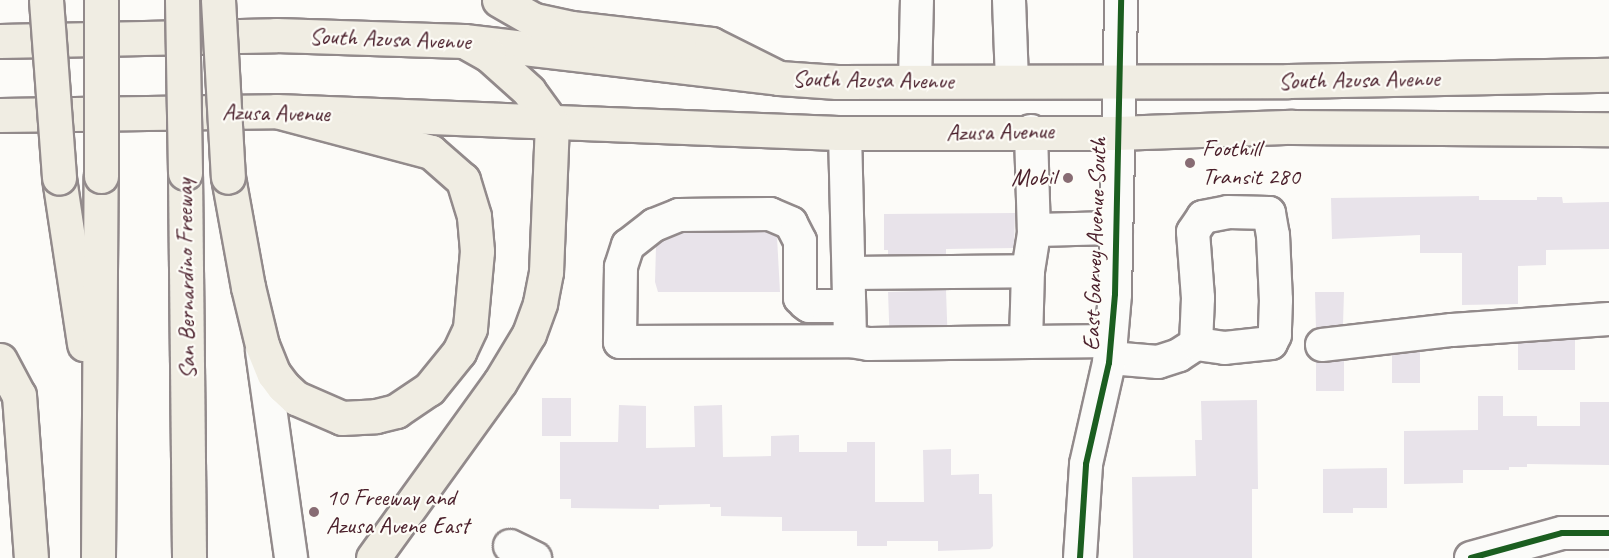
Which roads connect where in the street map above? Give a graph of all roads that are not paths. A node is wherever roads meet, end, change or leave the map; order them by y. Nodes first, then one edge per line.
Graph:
1 (46, 0) edge
2 (101, 0) edge
3 (182, 0) edge
4 (218, 0) edge
5 (499, 0) edge
6 (917, 0) edge
7 (1009, 0) edge
8 (1121, 0) edge
9 (0, 41) edge
10 (464, 41) junction
11 (1609, 75) edge
12 (778, 78) junction
13 (915, 81) junction
14 (1012, 81) junction
15 (1120, 81) junction
16 (276, 111) junction
17 (0, 116) edge
18 (552, 123) junction
19 (1609, 129) edge
20 (1031, 131) junction
21 (845, 133) junction
22 (1116, 133) junction
23 (1116, 228) junction
24 (1034, 230) junction
25 (1028, 272) junction
26 (850, 273) junction
27 (849, 306) junction
28 (1609, 319) edge
29 (850, 341) junction
30 (1026, 342) junction
31 (1196, 344) junction
32 (262, 345) junction
33 (1322, 345) dead end
34 (1110, 349) junction
35 (0, 360) edge
36 (100, 446) junction
37 (1609, 532) edge
38 (32, 558) edge
39 (98, 558) edge
40 (189, 558) edge
41 (291, 558) edge
42 (373, 558) edge
43 (1080, 558) edge
44 (1471, 558) edge

1 - 36 main road, bridge
2 - 36 main road, bridge
3 - 40 main road, San Bernardino Freeway, bridge
4 - 32 main road, bridge
5 - 12 main road
6 - 13 street
7 - 14 street
8 - 15 street, East Garvey Avenue South
9 - 10 main road, South Azusa Avenue
10 - 12 main road, South Azusa Avenue
10 - 18 main road
11 - 15 main road, South Azusa Avenue
12 - 13 main road, South Azusa Avenue
13 - 14 main road, South Azusa Avenue
14 - 15 main road, South Azusa Avenue
15 - 22 street, East Garvey Avenue South
16 - 17 main road, Azusa Avenue
16 - 18 main road, Azusa Avenue
16 - 32 main road
18 - 21 main road, Azusa Avenue
18 - 42 main road
19 - 22 main road, South Azusa Avenue
20 - 21 main road, Azusa Avenue
20 - 22 main road, Azusa Avenue
20 - 24 street
21 - 26 street
22 - 23 street, East Garvey Avenue South
23 - 24 street
23 - 34 street, East Garvey Avenue South
24 - 25 street
25 - 26 street
25 - 30 street
26 - 27 street
27 - 29 street
27 - 29 street
28 - 33 street
29 - 30 street
30 - 34 street
31 - 31 street
31 - 34 street
32 - 41 street
34 - 43 street, East Garvey Avenue South
35 - 38 main road
36 - 39 main road
37 - 44 street

